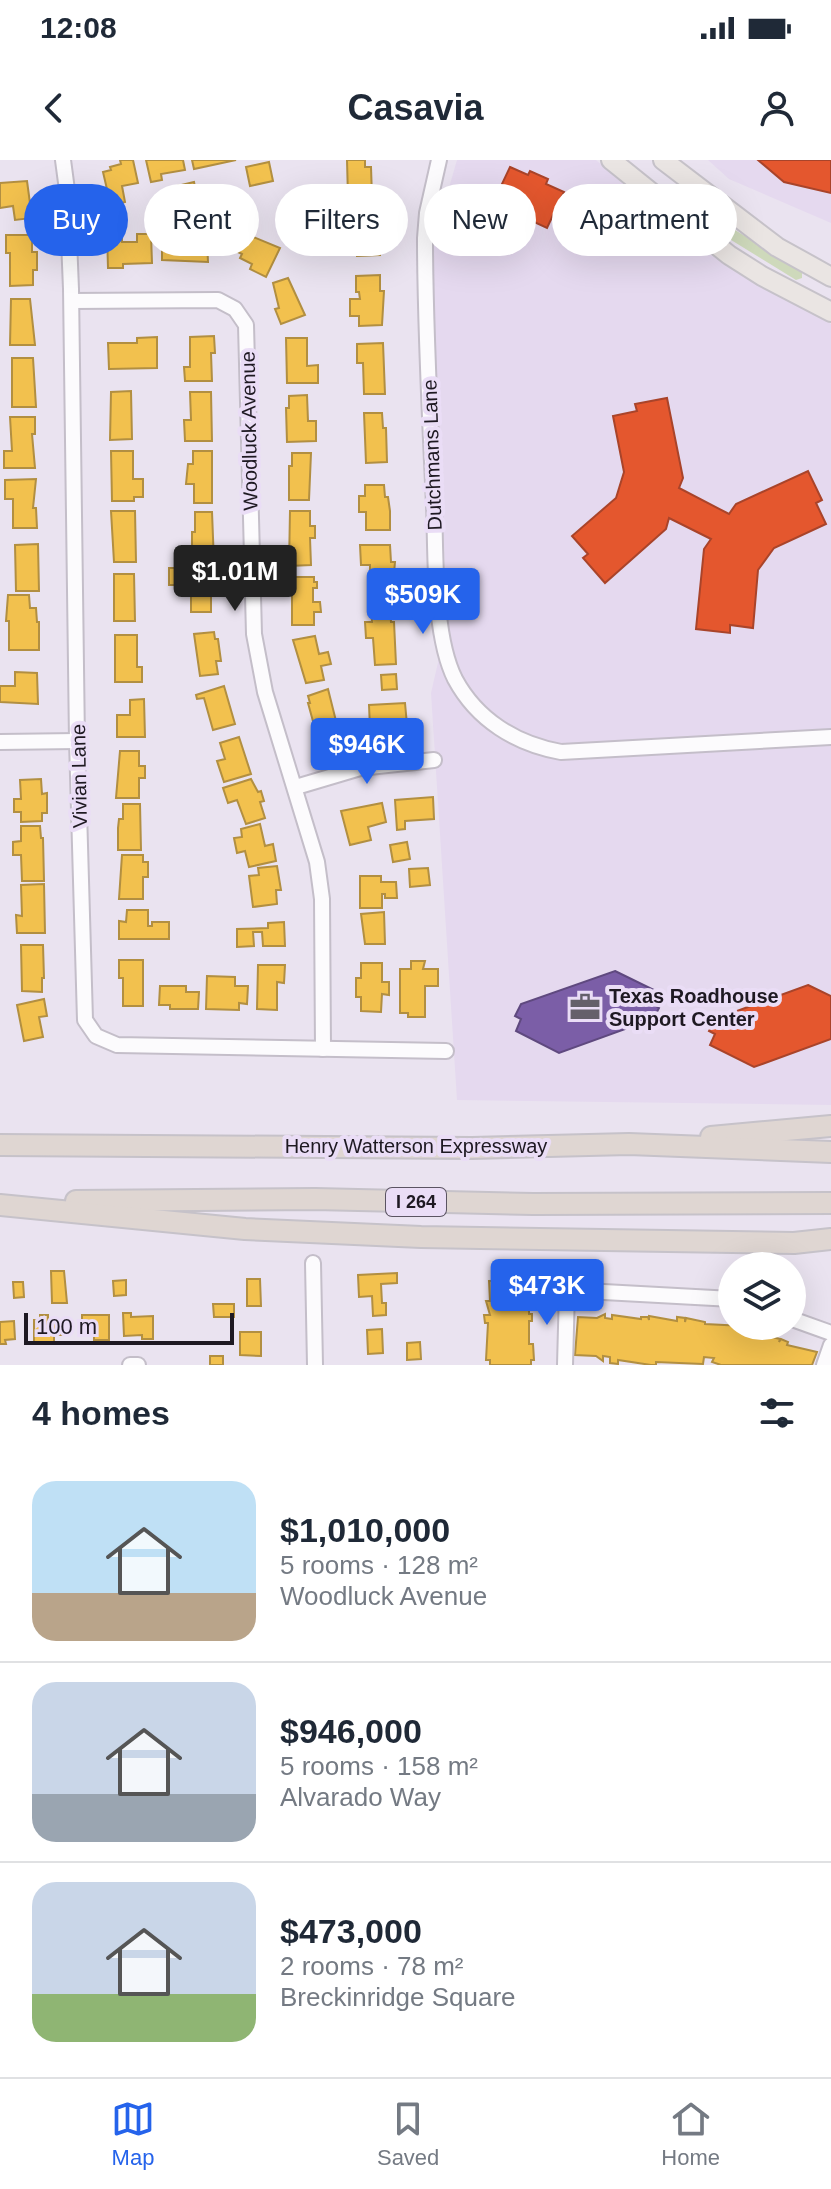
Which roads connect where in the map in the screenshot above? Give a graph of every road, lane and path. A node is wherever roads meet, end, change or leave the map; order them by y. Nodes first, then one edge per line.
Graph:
1 (63, 160) edge
2 (439, 160) edge
3 (611, 160) edge
4 (663, 160) edge
5 (831, 277) edge
6 (72, 301) junction
7 (831, 312) edge
8 (831, 737) edge
9 (77, 741) junction
10 (0, 742) edge
11 (434, 760) dead end
12 (296, 787) junction
13 (323, 1049) junction
14 (446, 1051) dead end
15 (831, 1126) edge
16 (629, 1144) junction
17 (0, 1145) edge
18 (831, 1152) edge
19 (0, 1203) edge
20 (831, 1203) edge
21 (831, 1239) edge
22 (794, 1243) junction
23 (831, 1253) edge
24 (313, 1263) dead end
25 (718, 1298) edge
26 (806, 1324) edge
27 (831, 1333) edge
28 (831, 1345) edge
29 (130, 1365) edge
30 (138, 1365) edge
31 (315, 1365) edge
32 (565, 1365) edge
33 (824, 1365) edge

1 - 6 street, Vivian Lane
2 - 8 street, Dutchmans Lane
3 - 7 main road
4 - 5 main road
6 - 9 street, Vivian Lane
6 - 12 street, Woodluck Avenue
9 - 10 street
9 - 13 street, Vivian Lane
11 - 12 street
12 - 13 street, Woodluck Avenue
13 - 14 street, Vivian Lane
15 - 16 highway
16 - 17 highway, Henry Watterson Expressway
16 - 18 highway, Henry Watterson Expressway
19 - 20 highway, I 264
19 - 22 highway
21 - 22 highway
22 - 23 highway
24 - 31 street
25 - 32 street
26 - 27 street
28 - 33 street
29 - 30 street

